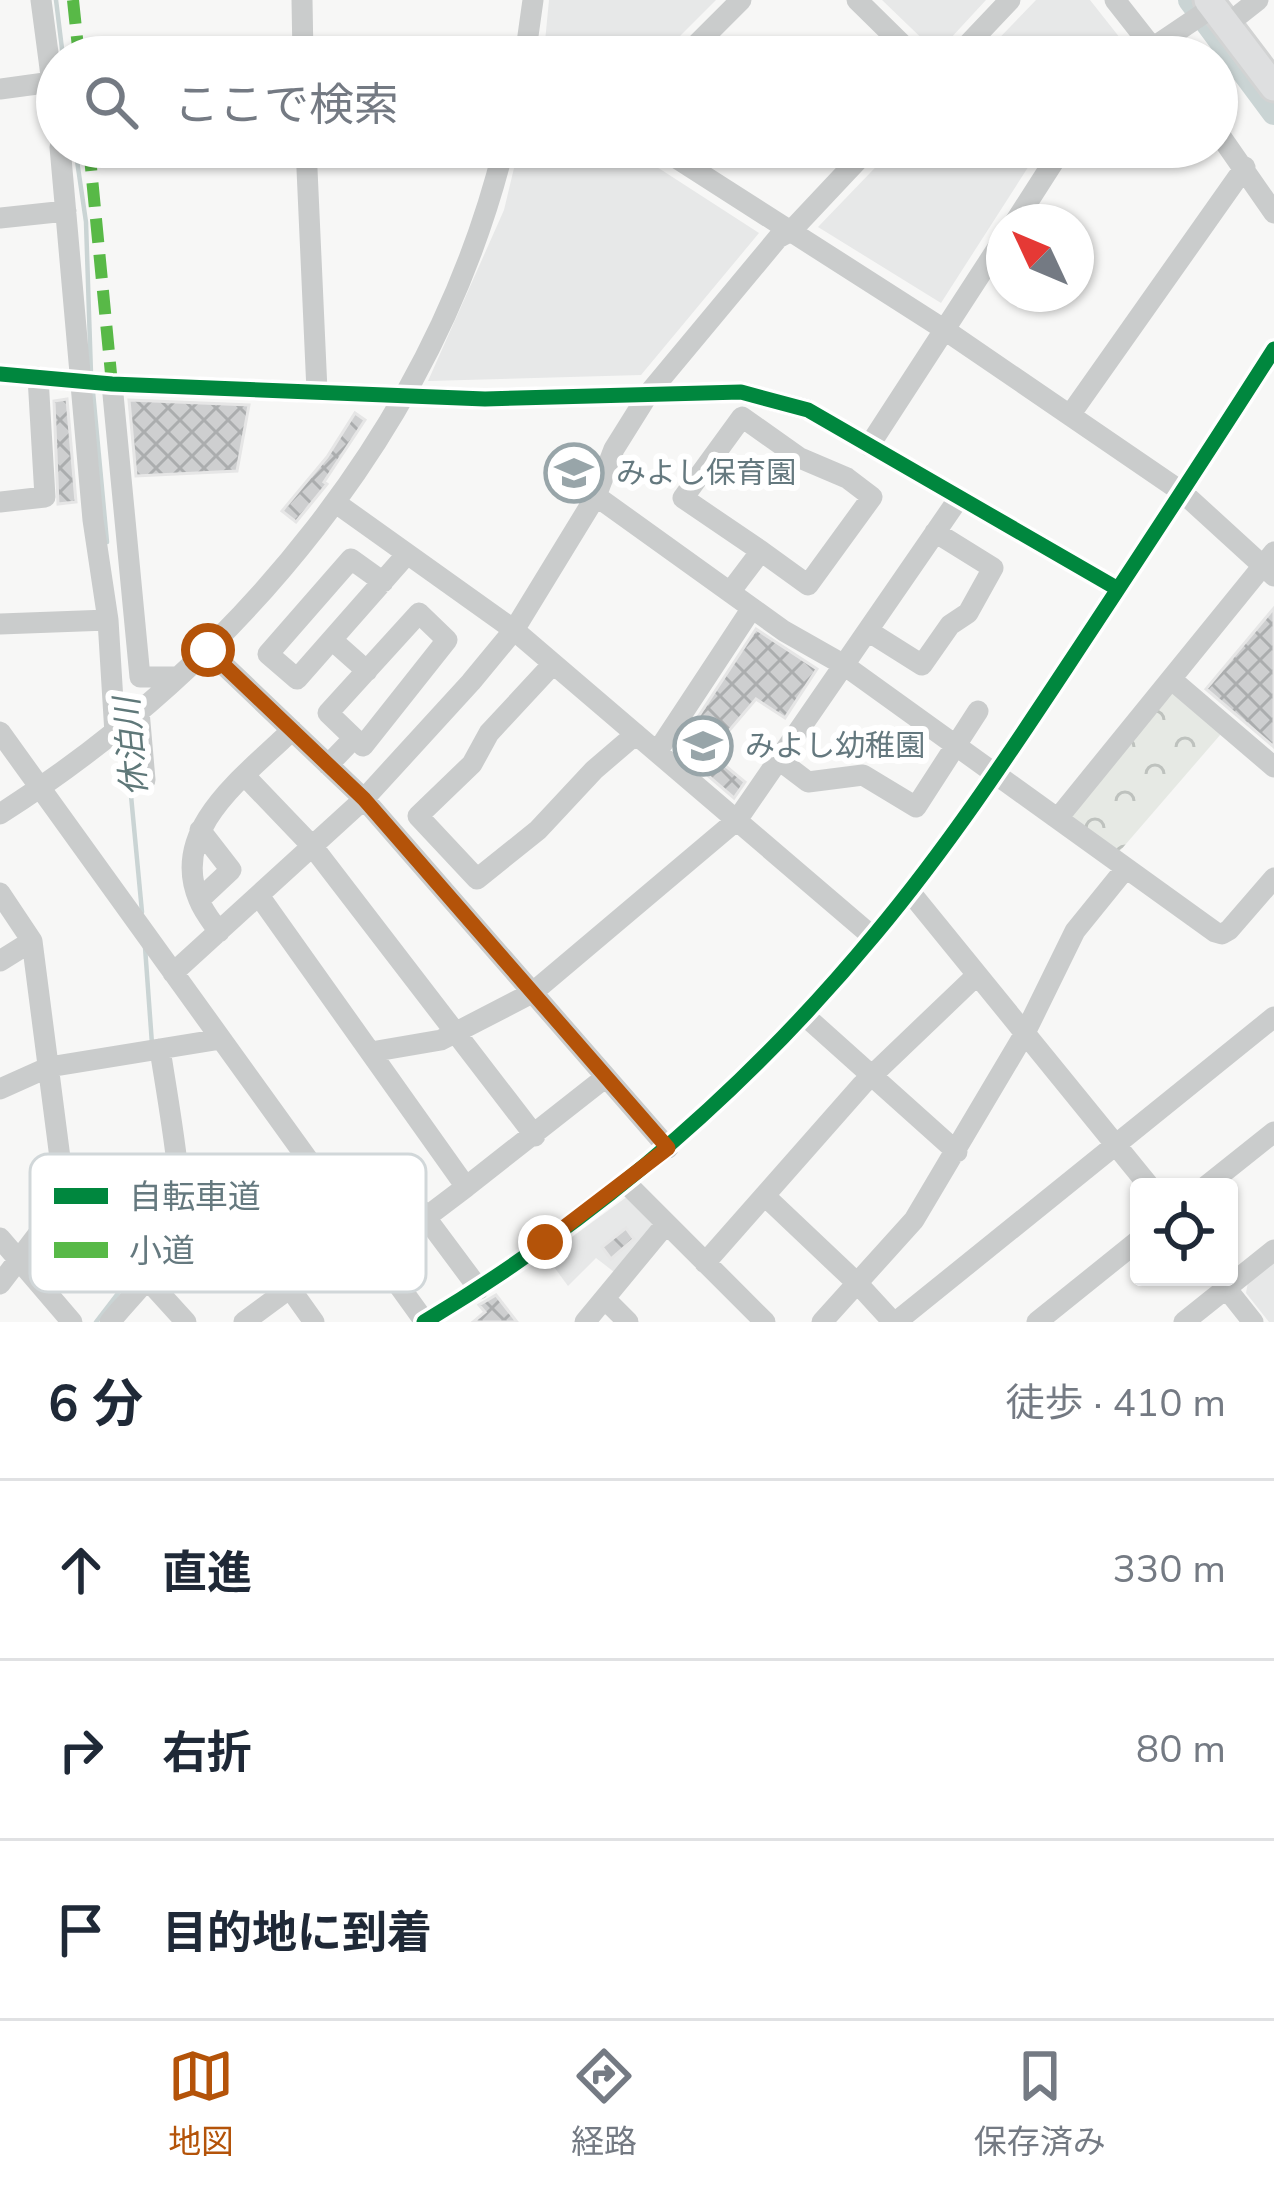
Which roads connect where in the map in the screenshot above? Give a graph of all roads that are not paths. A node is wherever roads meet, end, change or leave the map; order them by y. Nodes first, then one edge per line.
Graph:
1 (41, 0) edge
2 (302, 0) edge
3 (533, 0) edge
4 (741, 0) edge
5 (857, 0) edge
6 (1010, 0) edge
7 (1115, 0) edge
8 (1258, 0) edge
9 (1213, 11) edge
10 (46, 36) edge
11 (303, 36) edge
12 (528, 36) edge
13 (706, 36) edge
14 (894, 36) edge
15 (976, 36) edge
16 (1138, 36) edge
17 (1172, 36) edge
18 (1233, 36) edge
19 (1238, 42) edge
20 (36, 84) edge
21 (1274, 87) edge
22 (0, 88) edge
23 (1238, 158) edge
24 (1245, 167) junction
25 (62, 168) edge
26 (307, 168) edge
27 (497, 168) edge
28 (692, 168) edge
29 (850, 168) edge
30 (1050, 168) edge
31 (1027, 204) edge
32 (66, 211) junction
33 (1274, 213) edge
34 (0, 218) edge
35 (790, 231) junction
36 (986, 266) edge
37 (945, 331) junction
38 (1274, 349) edge
39 (0, 374) edge
40 (38, 377) junction
41 (99, 382) junction
42 (317, 391) junction
43 (649, 393) junction
44 (405, 397) junction
45 (1070, 415) junction
46 (869, 446) junction
47 (1182, 492) junction
48 (596, 496) junction
49 (958, 498) junction
50 (0, 502) edge
51 (335, 503) junction
52 (935, 532) junction
53 (760, 551) junction
54 (407, 554) junction
55 (1270, 564) edge
56 (383, 582) junction
57 (1118, 590) junction
58 (730, 592) junction
59 (752, 608) junction
60 (108, 620) junction
61 (0, 624) edge
62 (514, 630) junction
63 (868, 631) junction
64 (332, 640) junction
65 (208, 650) junction
66 (554, 664) junction
67 (844, 665) junction
68 (367, 671) junction
69 (178, 677) junction
70 (1171, 679) junction
71 (978, 711) dead end
72 (127, 722) junction
73 (292, 730) junction
74 (0, 732) edge
75 (636, 734) junction
76 (354, 738) junction
77 (956, 746) junction
78 (656, 752) junction
79 (779, 760) junction
80 (328, 765) junction
81 (1274, 767) edge
82 (995, 774) junction
83 (245, 776) junction
84 (145, 780) dead end
85 (40, 788) junction
86 (364, 799) junction
87 (0, 814) edge
88 (1058, 818) junction
89 (737, 820) junction
90 (200, 830) junction
91 (313, 847) junction
92 (1126, 868) junction
93 (1270, 891) edge
94 (910, 892) junction
95 (0, 893) edge
96 (260, 897) junction
97 (199, 901) junction
98 (219, 932) junction
99 (873, 937) junction
100 (32, 941) junction
101 (0, 961) edge
102 (173, 973) junction
103 (977, 975) junction
104 (532, 993) junction
105 (804, 1015) junction
106 (1274, 1017) edge
107 (1025, 1033) junction
108 (453, 1034) junction
109 (220, 1039) junction
110 (153, 1049) junction
111 (371, 1052) junction
112 (49, 1067) junction
113 (871, 1076) junction
114 (606, 1077) junction
115 (0, 1089) edge
116 (1274, 1132) edge
117 (535, 1136) junction
118 (1117, 1144) junction
119 (668, 1148) junction
120 (957, 1152) junction
121 (60, 1154) edge
122 (166, 1154) edge
123 (303, 1154) edge
124 (1143, 1178) edge
125 (1216, 1178) edge
126 (626, 1183) junction
127 (466, 1187) junction
128 (765, 1196) junction
129 (426, 1217) edge
130 (426, 1219) edge
131 (666, 1224) junction
132 (0, 1238) edge
133 (30, 1245) edge
134 (1130, 1247) edge
135 (1274, 1250) edge
136 (20, 1260) junction
137 (705, 1264) junction
138 (30, 1272) edge
139 (1238, 1276) edge
140 (0, 1284) edge
141 (859, 1285) junction
142 (1224, 1286) edge
143 (1227, 1286) edge
144 (479, 1289) junction
145 (47, 1292) edge
146 (134, 1292) edge
147 (159, 1292) edge
148 (285, 1292) edge
149 (293, 1292) edge
150 (402, 1292) edge
151 (607, 1301) junction
152 (72, 1322) edge
153 (110, 1322) edge
154 (186, 1322) edge
155 (244, 1322) edge
156 (314, 1322) edge
157 (424, 1322) edge
158 (424, 1322) edge
159 (585, 1322) edge
160 (628, 1322) edge
161 (765, 1322) edge
162 (822, 1322) edge
163 (894, 1322) edge
164 (1037, 1322) edge
165 (1184, 1322) edge
166 (1253, 1322) edge

1 - 10 street
2 - 11 street
3 - 12 street
4 - 13 street
5 - 14 street
6 - 15 street
7 - 16 street
8 - 9 street
9 - 17 street
9 - 18 main road
19 - 21 main road
20 - 22 street
23 - 24 street
24 - 33 street
24 - 45 street
25 - 32 street
26 - 42 street
27 - 44 street
28 - 35 street
29 - 35 street
30 - 31 street
32 - 34 street
32 - 41 street
35 - 37 street
35 - 43 street
36 - 37 street
37 - 45 street
37 - 46 street
38 - 47 street
39 - 40 street
40 - 41 street
40 - 50 street
41 - 42 street
41 - 60 street
41 - 69 street
42 - 44 street
43 - 44 street
43 - 46 street
43 - 48 street
44 - 51 street
45 - 47 street
46 - 49 street
47 - 55 street
47 - 57 street
48 - 58 street
48 - 62 street
49 - 52 street
49 - 57 street
51 - 54 street
51 - 65 street
52 - 63 street
52 - 63 street
53 - 53 street
53 - 58 street
54 - 56 street
54 - 62 street
55 - 70 street
56 - 64 street
56 - 64 street
57 - 82 street
58 - 59 street
59 - 67 street
59 - 78 street
60 - 61 street
60 - 72 street
62 - 66 street
62 - 86 street
63 - 67 street
64 - 68 street
65 - 69 street
65 - 73 street
66 - 75 street
66 - 75 street
67 - 77 street
67 - 79 street
68 - 76 street
68 - 76 street
69 - 72 street
70 - 81 street
70 - 88 street
71 - 77 street
72 - 84 street
72 - 85 street
73 - 80 street
73 - 83 street
74 - 85 street
75 - 78 street
76 - 80 street
77 - 79 street
77 - 82 street
78 - 89 street
79 - 89 street
80 - 86 street
82 - 88 street
82 - 94 street
83 - 90 street
83 - 91 street
85 - 87 street
85 - 102 street
86 - 91 street
86 - 104 street
88 - 92 street
89 - 99 street
89 - 104 street
90 - 97 street
90 - 97 street
91 - 96 street
91 - 108 street
92 - 93 street
92 - 107 street
94 - 99 street
94 - 103 street
95 - 100 street
96 - 98 street
96 - 111 street
97 - 98 street
98 - 102 street
99 - 105 street
100 - 101 street
100 - 112 street
102 - 109 street
103 - 107 street
103 - 113 street
104 - 108 street
104 - 114 street
105 - 113 street
105 - 119 street
106 - 118 street
107 - 118 street
107 - 120 street
108 - 111 street
108 - 117 street
109 - 110 street
109 - 123 street
110 - 112 street
110 - 122 street
111 - 127 street
112 - 115 street
112 - 121 street
113 - 120 street
113 - 128 street
114 - 117 street
114 - 119 street
116 - 125 street
117 - 127 street
118 - 124 street
118 - 163 street
119 - 126 street
120 - 141 street
126 - 131 street
126 - 144 street
127 - 129 street
128 - 137 street
128 - 141 street
130 - 144 street
131 - 137 street
131 - 151 street
132 - 136 street
133 - 136 street
134 - 164 street
135 - 139 street
136 - 138 street
136 - 140 street
137 - 161 street
141 - 162 street
141 - 163 street
142 - 165 street
143 - 166 street
144 - 158 street
145 - 152 street
146 - 153 street
147 - 154 street
148 - 155 street
149 - 156 street
150 - 157 street
151 - 159 street
151 - 160 street

